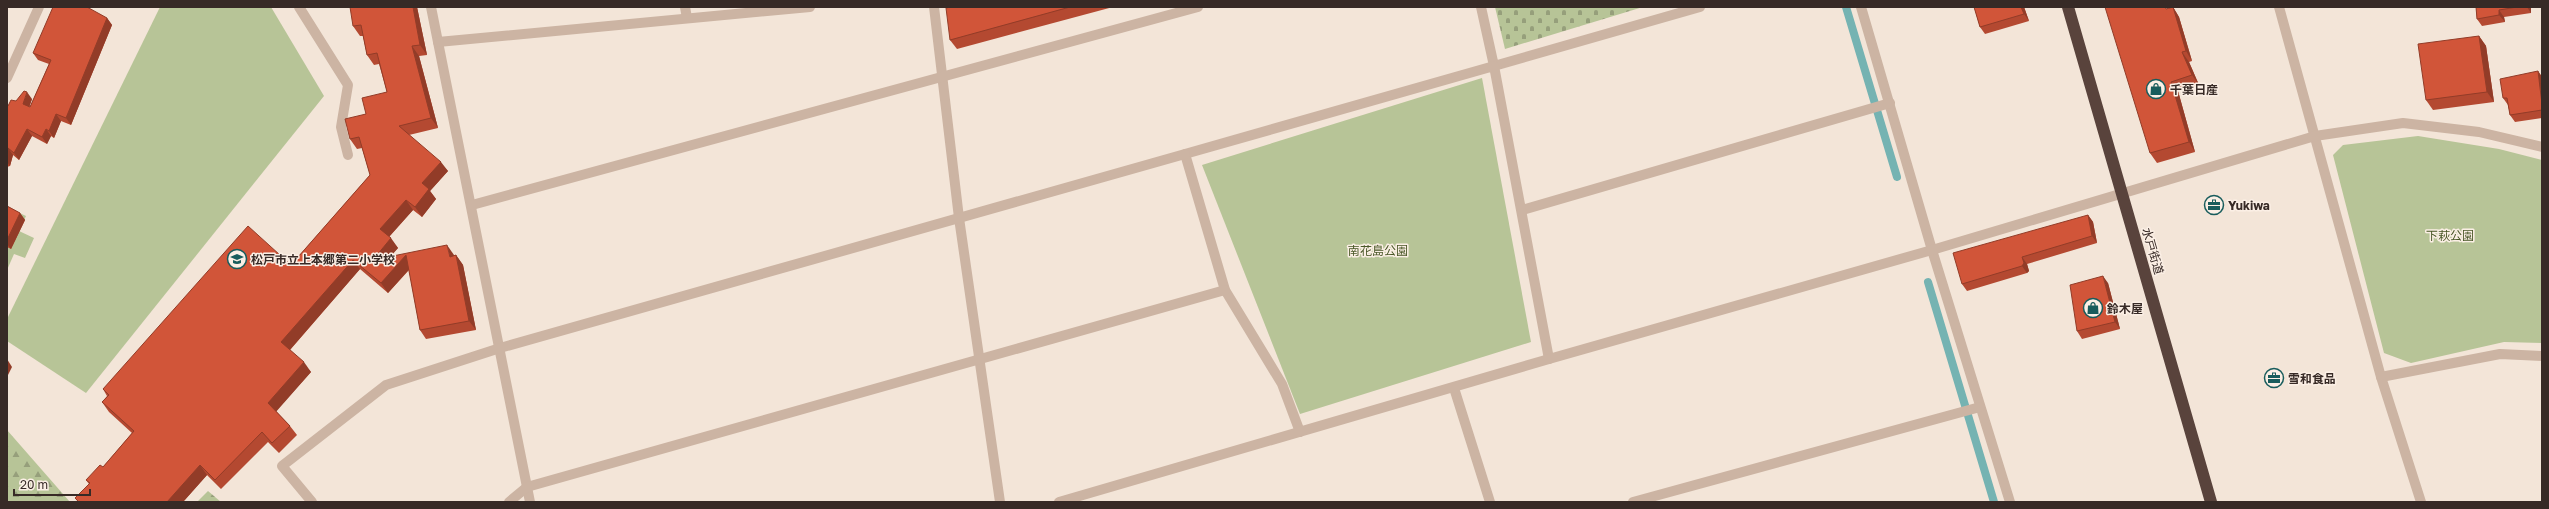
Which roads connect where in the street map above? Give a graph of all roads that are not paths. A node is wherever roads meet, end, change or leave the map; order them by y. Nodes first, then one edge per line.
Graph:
1 (39, 7) edge
2 (299, 7) edge
3 (431, 7) edge
4 (685, 7) edge
5 (810, 7) edge
6 (934, 7) edge
7 (1198, 7) edge
8 (1481, 7) edge
9 (1861, 7) edge
10 (2068, 7) edge
11 (2279, 7) edge
12 (1696, 8) edge
13 (687, 18) junction
14 (438, 42) junction
15 (1494, 66) junction
16 (942, 76) junction
17 (7, 78) edge
18 (1890, 103) junction
19 (2315, 136) junction
20 (2542, 148) edge
21 (348, 154) edge
22 (1185, 154) junction
23 (2122, 194) junction
24 (472, 205) junction
25 (1522, 210) junction
26 (959, 218) junction
27 (1932, 250) junction
28 (1225, 290) junction
29 (500, 348) junction
30 (2542, 356) edge
31 (1549, 359) junction
32 (981, 360) junction
33 (2381, 376) junction
34 (1454, 388) junction
35 (1980, 407) junction
36 (1300, 432) junction
37 (527, 487) junction
38 (312, 502) edge
39 (509, 502) edge
40 (530, 502) edge
41 (1000, 502) edge
42 (1060, 502) edge
43 (1490, 502) edge
44 (1632, 502) edge
45 (2010, 502) edge
46 (2211, 502) edge
47 (2421, 502) edge

1 - 17 street
2 - 21 street
3 - 14 street
4 - 13 street
5 - 13 street
6 - 16 street
7 - 16 street
8 - 15 street
9 - 18 street
10 - 23 highway, 水戸街道
11 - 19 street
12 - 15 street
13 - 14 street
14 - 24 street
15 - 22 street
15 - 25 street
16 - 24 street
16 - 26 street
18 - 25 street
18 - 27 street
19 - 20 street
19 - 23 street
19 - 33 street
22 - 26 street
22 - 28 street
23 - 27 street
23 - 46 highway, 水戸街道
24 - 29 street
25 - 31 street
26 - 29 street
26 - 32 street
27 - 31 street
27 - 35 street
28 - 32 street
28 - 36 street
29 - 37 street
29 - 38 street
30 - 33 street
31 - 34 street
32 - 37 street
32 - 41 street
33 - 47 street
34 - 36 street
34 - 43 street
35 - 44 street
35 - 45 street
36 - 42 street
37 - 39 street
37 - 40 street

